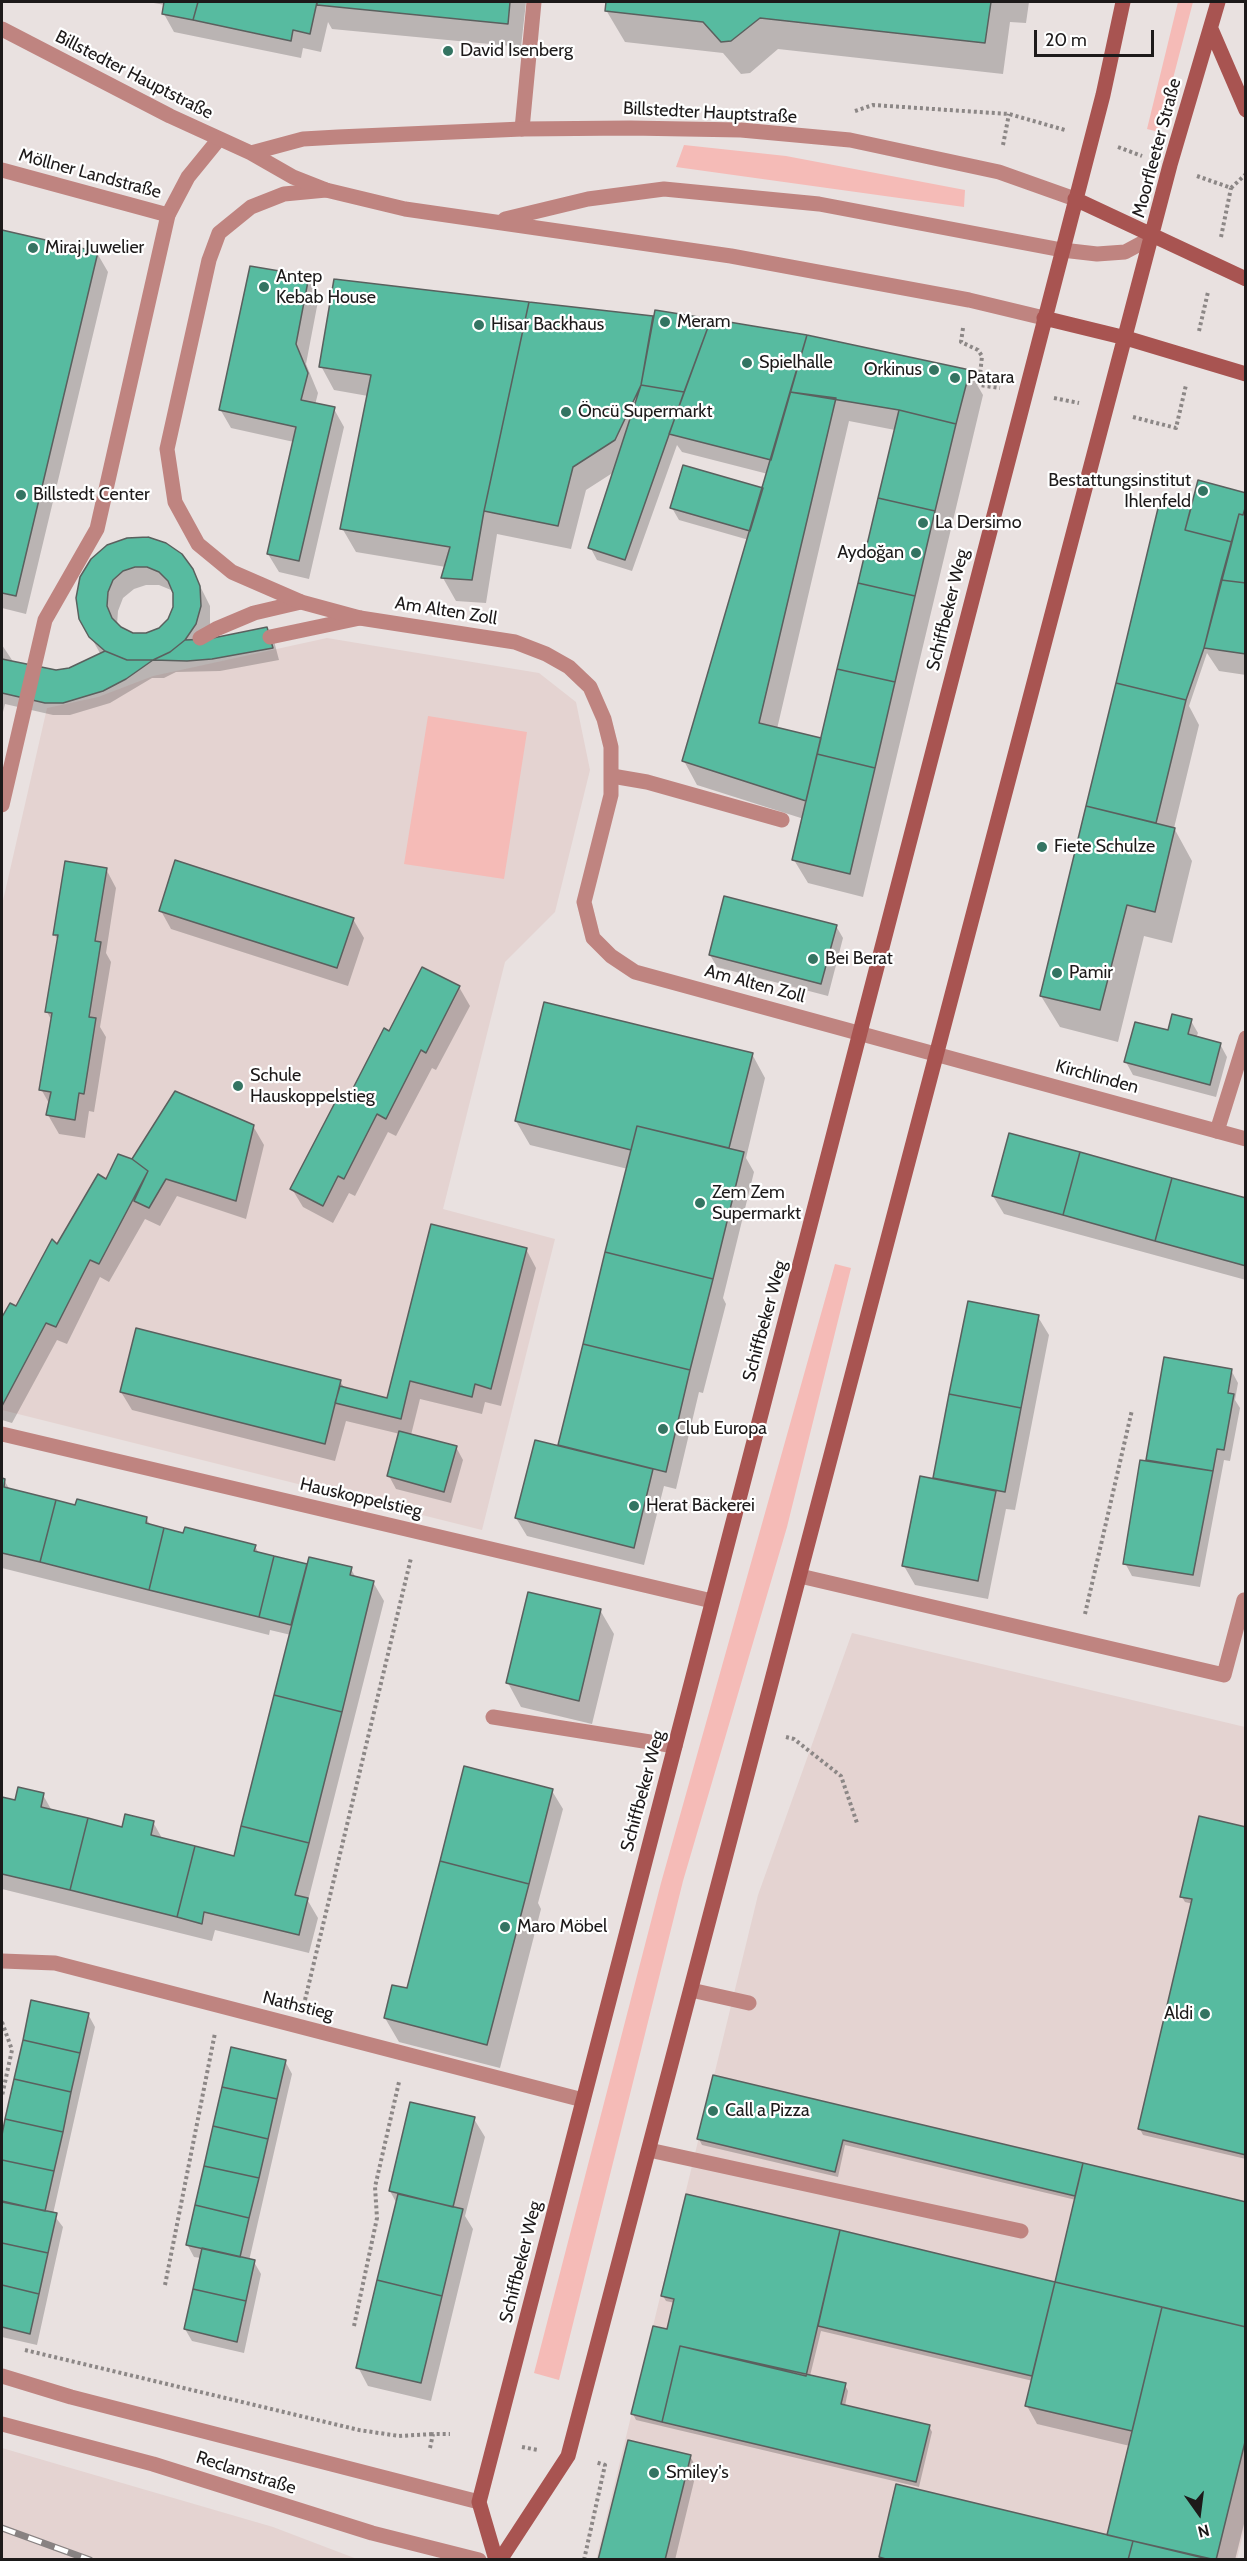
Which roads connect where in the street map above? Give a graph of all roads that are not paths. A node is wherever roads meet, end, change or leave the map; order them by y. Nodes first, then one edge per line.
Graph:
1 (534, 2) edge
2 (1123, 2) edge
3 (1218, 2) edge
4 (2, 29) edge
5 (1211, 29) junction
6 (1245, 110) edge
7 (522, 129) junction
8 (219, 139) junction
9 (251, 153) junction
10 (2, 170) edge
11 (326, 190) junction
12 (1075, 199) junction
13 (168, 215) junction
14 (497, 222) junction
15 (1153, 237) junction
16 (1062, 250) junction
17 (1245, 279) edge
18 (1044, 318) junction
19 (1126, 338) junction
20 (1245, 374) edge
21 (301, 602) junction
22 (360, 618) junction
23 (270, 637) dead end
24 (200, 638) dead end
25 (612, 776) junction
26 (2, 805) edge
27 (782, 820) dead end
28 (859, 1032) junction
29 (1245, 1038) edge
30 (938, 1054) junction
31 (1217, 1131) junction
32 (1245, 1139) edge
33 (2, 1434) edge
34 (800, 1576) junction
35 (1244, 1600) dead end
36 (712, 1601) junction
37 (493, 1717) dead end
38 (675, 1746) junction
39 (2, 1961) edge
40 (691, 1990) junction
41 (748, 2003) dead end
42 (583, 2100) junction
43 (649, 2150) junction
44 (1021, 2231) dead end
45 (2, 2376) edge
46 (2, 2424) edge
47 (479, 2502) junction
48 (479, 2559) edge
49 (498, 2559) edge

1 - 7 street
2 - 12 main road
3 - 5 main road, Moorfleeter Straße
4 - 8 street, Billstedter Hauptstraße
5 - 6 main road
5 - 15 main road, Moorfleeter Straße
7 - 9 street, Billstedter Hauptstraße
7 - 12 street, Billstedter Hauptstraße
8 - 9 street, Billstedter Hauptstraße
8 - 13 street
9 - 11 street, Billstedter Hauptstraße
10 - 13 street, Möllner Landstraße
11 - 14 street, Billstedter Hauptstraße
11 - 21 street, Am Alten Zoll
12 - 15 main road, Billstedter Hauptstraße
12 - 16 main road, Schiffbeker Weg
13 - 26 street
14 - 16 street, Billstedter Hauptstraße
14 - 18 street, Billstedter Hauptstraße
15 - 16 street, Billstedter Hauptstraße
15 - 17 main road, Billstedter Hauptstraße
15 - 19 main road
16 - 18 main road, Schiffbeker Weg
18 - 19 main road, Billstedter Hauptstraße
18 - 28 main road, Schiffbeker Weg
19 - 20 main road, Billstedter Hauptstraße
19 - 30 main road
21 - 22 street, Am Alten Zoll
21 - 24 street
22 - 23 street
22 - 25 street, Am Alten Zoll
25 - 27 street
25 - 28 street, Am Alten Zoll
28 - 30 street
28 - 36 main road, Schiffbeker Weg
29 - 31 street
30 - 31 street, Kirchlinden
30 - 34 main road
31 - 32 street, Kirchlinden
33 - 36 street, Hauskoppelstieg
34 - 35 street
34 - 40 main road
36 - 38 main road, Schiffbeker Weg
37 - 38 street
38 - 42 main road, Schiffbeker Weg
39 - 42 street, Nathstieg
40 - 41 street
40 - 43 main road
42 - 47 main road, Schiffbeker Weg
43 - 44 street
43 - 49 main road
45 - 47 street, Reclamstraße
46 - 48 street, Reclamstraße
47 - 49 main road

